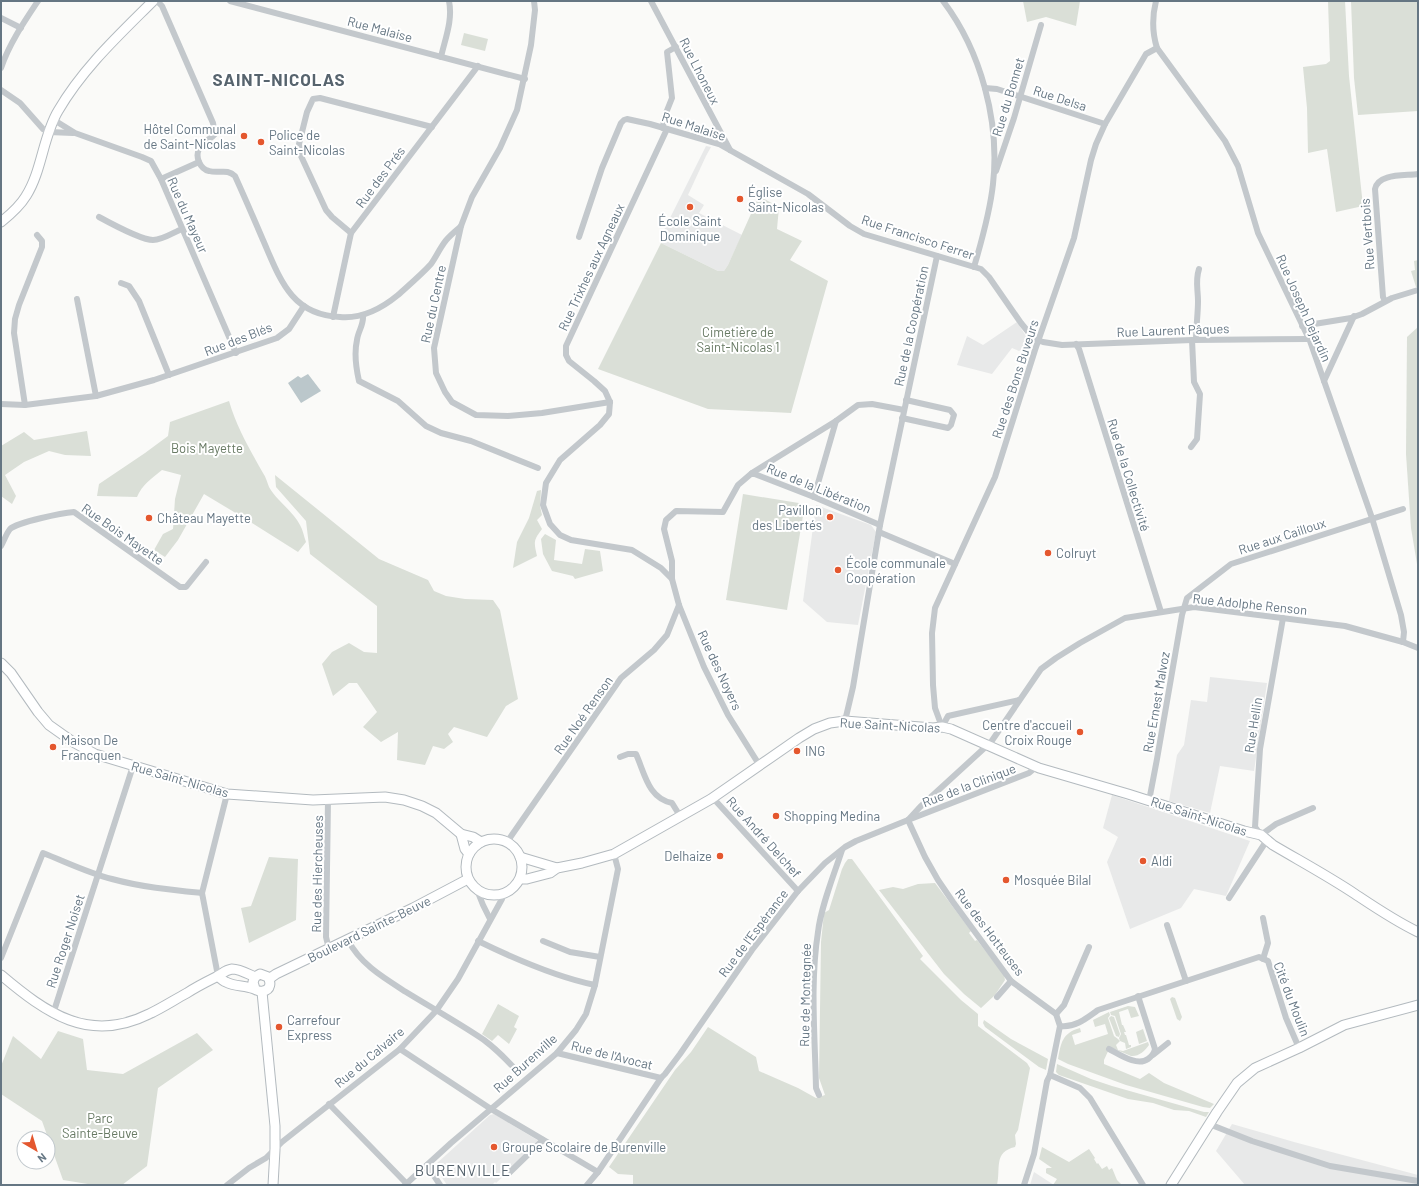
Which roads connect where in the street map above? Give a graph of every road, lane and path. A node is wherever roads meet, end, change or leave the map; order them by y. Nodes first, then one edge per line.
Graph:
1 (38, 1) edge
2 (153, 1) edge
3 (157, 1) edge
4 (230, 1) edge
5 (449, 1) edge
6 (534, 1) edge
7 (651, 1) edge
8 (943, 1) edge
9 (1156, 1) edge
10 (1, 18) edge
11 (1041, 25) dead end
12 (21, 28) junction
13 (676, 47) junction
14 (1157, 48) junction
15 (441, 57) junction
16 (478, 66) junction
17 (1, 68) edge
18 (525, 79) junction
19 (985, 88) junction
20 (1, 90) edge
21 (1020, 97) junction
22 (54, 120) junction
23 (1104, 124) junction
24 (432, 127) junction
25 (665, 129) junction
26 (49, 132) junction
27 (75, 133) junction
28 (730, 150) junction
29 (199, 162) junction
30 (994, 174) junction
31 (1418, 174) edge
32 (161, 179) junction
33 (99, 217) dead end
34 (1, 222) edge
35 (461, 226) junction
36 (182, 229) junction
37 (351, 233) junction
38 (37, 235) dead end
39 (579, 237) dead end
40 (937, 256) junction
41 (974, 267) junction
42 (1199, 269) dead end
43 (121, 283) dead end
44 (1418, 290) edge
45 (78, 299) dead end
46 (1385, 301) junction
47 (304, 306) junction
48 (363, 316) junction
49 (1354, 316) junction
50 (333, 317) junction
51 (1302, 326) junction
52 (1308, 339) junction
53 (1194, 340) junction
54 (1038, 341) junction
55 (1076, 344) junction
56 (236, 353) junction
57 (169, 375) junction
58 (1324, 381) junction
59 (96, 396) junction
60 (906, 400) junction
61 (610, 402) junction
62 (1, 404) edge
63 (25, 405) junction
64 (904, 410) junction
65 (902, 418) junction
66 (836, 421) junction
67 (1191, 447) dead end
68 (538, 468) dead end
69 (752, 473) junction
70 (814, 497) junction
71 (1404, 509) dead end
72 (1372, 518) junction
73 (880, 524) junction
74 (879, 532) junction
75 (1, 546) edge
76 (206, 562) dead end
77 (955, 564) junction
78 (672, 579) junction
79 (678, 605) junction
80 (1184, 608) junction
81 (1161, 612) junction
82 (1283, 618) junction
83 (1403, 642) junction
84 (1418, 648) edge
85 (1, 663) edge
86 (1019, 700) junction
87 (845, 721) junction
88 (942, 727) junction
89 (987, 746) junction
90 (620, 757) dead end
91 (762, 764) junction
92 (133, 766) junction
93 (1036, 767) junction
94 (227, 794) junction
95 (713, 798) junction
96 (328, 800) junction
97 (1149, 801) junction
98 (1313, 808) dead end
99 (680, 816) junction
100 (908, 820) junction
101 (461, 834) junction
102 (1264, 838) junction
103 (482, 842) junction
104 (507, 842) junction
105 (842, 850) junction
106 (469, 854) junction
107 (614, 854) junction
108 (520, 857) junction
109 (557, 868) junction
110 (97, 875) junction
111 (468, 879) junction
112 (520, 879) junction
113 (477, 890) junction
114 (798, 891) junction
115 (202, 893) junction
116 (503, 894) junction
117 (1229, 898) dead end
118 (1263, 918) dead end
119 (490, 919) junction
120 (1167, 925) dead end
121 (1418, 932) edge
122 (348, 940) junction
123 (478, 941) junction
124 (543, 941) dead end
125 (1089, 947) dead end
126 (329, 949) junction
127 (600, 957) junction
128 (1, 958) edge
129 (1263, 959) junction
130 (1, 975) edge
131 (218, 976) junction
132 (255, 977) junction
133 (269, 979) junction
134 (1011, 981) junction
135 (1186, 981) junction
136 (596, 985) junction
137 (258, 990) junction
138 (1138, 996) junction
139 (997, 997) dead end
140 (1418, 1005) edge
141 (436, 1011) junction
142 (53, 1014) junction
143 (1056, 1014) junction
144 (1060, 1026) junction
145 (1168, 1043) dead end
146 (1299, 1048) junction
147 (400, 1049) junction
148 (1109, 1049) dead end
149 (557, 1052) junction
150 (1153, 1055) junction
151 (515, 1069) dead end
152 (1050, 1072) junction
153 (661, 1078) junction
154 (820, 1095) dead end
155 (329, 1104) junction
156 (491, 1108) junction
157 (1209, 1124) junction
158 (544, 1140) junction
159 (275, 1150) junction
160 (427, 1165) junction
161 (598, 1172) junction
162 (508, 1174) dead end
163 (1418, 1181) edge
164 (406, 1184) edge
165 (227, 1185) edge
166 (272, 1185) edge
167 (440, 1185) edge
168 (588, 1185) edge
169 (1024, 1185) edge
170 (1143, 1185) edge
171 (1171, 1185) edge

1 - 12 street
2 - 22 street
3 - 29 street
4 - 15 street, Rue Malaise
5 - 15 street
6 - 18 street, Rue du Centre
7 - 13 street, Rue Lhoneux
8 - 19 street, Rue du Bonnet
9 - 14 street
10 - 12 street
11 - 21 street, Rue du Bonnet
12 - 17 street
13 - 25 street, Rue Trixhes aux Agneaux
13 - 28 street, Rue Lhoneux
14 - 23 street, Rue des Bons Buveurs
14 - 51 street, Rue Joseph Dejardin
15 - 16 street, Rue Malaise
16 - 18 street, Rue Malaise
16 - 24 street, Rue des Prés
18 - 35 street, Rue du Centre
19 - 21 street, Rue Delsa
19 - 30 street, Rue du Bonnet
20 - 26 street
21 - 23 street, Rue Delsa
21 - 30 street, Rue du Bonnet
22 - 26 street
22 - 27 street, Rue du Mayeur
23 - 54 street, Rue des Bons Buveurs
24 - 37 street, Rue des Prés
24 - 37 street
25 - 28 street, Rue Malaise
25 - 39 street, Rue Malaise
25 - 61 street, Rue Trixhes aux Agneaux
26 - 27 street, Rue du Mayeur
26 - 34 street
27 - 32 street, Rue du Mayeur
28 - 40 street, Rue Francisco Ferrer
29 - 32 street
29 - 47 street
30 - 41 street, Rue du Bonnet
31 - 46 street, Rue Vertbois
32 - 36 street, Rue du Mayeur
33 - 36 street
35 - 48 street
35 - 61 street, Rue du Centre
36 - 56 street, Rue du Mayeur
37 - 50 street, Rue des Prés
38 - 63 street
40 - 41 street, Rue Francisco Ferrer
40 - 60 street, Rue de la Coopération
41 - 54 street, Rue Francisco Ferrer
42 - 53 street
43 - 57 street
44 - 46 street
45 - 59 street
46 - 49 street
47 - 50 street
47 - 56 street, Rue des Blés
48 - 50 street
48 - 68 street
49 - 51 street
49 - 58 street
51 - 52 street, Rue Joseph Dejardin
52 - 53 street, Rue Laurent Pâques
52 - 58 street, Rue Joseph Dejardin
53 - 55 street, Rue Laurent Pâques
53 - 67 street
54 - 55 street, Rue Laurent Pâques
54 - 77 street, Rue des Bons Buveurs
55 - 81 street, Rue de la Collectivité
56 - 57 street, Rue des Blés
57 - 59 street, Rue des Blés
58 - 72 street, Rue Joseph Dejardin
59 - 63 street, Rue des Blés
60 - 64 street, Rue de la Coopération
60 - 65 street, Rue de la Coopération
61 - 78 street
62 - 63 street, Rue des Blés
64 - 65 street, Rue de la Coopération
64 - 66 street
65 - 73 street, Rue de la Coopération
66 - 69 street
66 - 70 street
69 - 70 street, Rue de la Libération
69 - 78 street, Rue de la Libération
70 - 73 street, Rue de la Libération
71 - 72 street, Rue aux Cailloux
72 - 80 street, Rue aux Cailloux
72 - 83 street, Rue Joseph Dejardin
73 - 74 street, Rue de la Coopération
74 - 77 street
74 - 87 street, Rue de la Coopération
75 - 76 street, Rue Bois Mayette
77 - 88 street, Rue des Bons Buveurs
78 - 79 street, Rue des Noyers
79 - 91 street, Rue des Noyers
79 - 104 street, Rue Noé Renson
80 - 81 street, Rue Adolphe Renson
80 - 82 street, Rue Adolphe Renson
80 - 97 street, Rue Ernest Malvoz
81 - 86 street, Rue Adolphe Renson
82 - 83 street, Rue Adolphe Renson
82 - 102 street, Rue Hellin
83 - 84 street, Rue Adolphe Renson
85 - 92 street, Rue Saint-Nicolas
86 - 88 street
86 - 89 street, Rue Adolphe Renson
87 - 88 street, Rue Saint-Nicolas
87 - 91 street, Rue Saint-Nicolas
88 - 89 street, Rue Saint-Nicolas
89 - 93 street, Rue Saint-Nicolas
89 - 100 street, Rue de l'Espérance
90 - 99 street
91 - 95 street, Rue Saint-Nicolas
92 - 94 street, Rue Saint-Nicolas
92 - 110 street, Rue Roger Noiset
93 - 97 street, Rue Saint-Nicolas
93 - 100 street, Rue de la Clinique
94 - 96 street, Rue Saint-Nicolas
94 - 115 street
95 - 99 street, Rue Saint-Nicolas
95 - 114 street, Rue André Delchef
96 - 101 street, Rue Saint-Nicolas
96 - 126 street, Rue des Hiercheuses
97 - 102 street, Rue Saint-Nicolas
98 - 102 street
99 - 107 street, Rue Saint-Nicolas
100 - 105 street, Rue de l'Espérance
100 - 134 street, Rue des Hotteuses
101 - 103 street, Rue Saint-Nicolas
101 - 106 street, Rue Saint-Nicolas
102 - 117 street
102 - 121 street, Rue Saint-Nicolas
103 - 104 street
103 - 106 street
104 - 108 street
105 - 114 street, Rue de l'Espérance
105 - 154 street, Rue de Montegnée
106 - 111 street
107 - 109 street, Rue Saint-Nicolas
107 - 127 street, Rue Burenville
108 - 109 street, Rue Saint-Nicolas
108 - 112 street
109 - 112 street, Rue Saint-Nicolas
110 - 115 street
110 - 128 street
110 - 142 street, Rue Roger Noiset
111 - 113 street
111 - 122 street, Boulevard Sainte-Beuve
112 - 116 street
113 - 116 street
113 - 119 street
114 - 153 street, Rue de l'Espérance
115 - 131 street
116 - 119 street, Rue du Calvaire
118 - 129 street, Cité du Moulin
119 - 123 street, Rue du Calvaire
120 - 135 street
122 - 126 street, Boulevard Sainte-Beuve
122 - 141 street
123 - 136 street
123 - 141 street, Rue du Calvaire
124 - 127 street
125 - 143 street
126 - 133 street, Boulevard Sainte-Beuve
127 - 136 street, Rue Burenville
129 - 135 street, Cité du Moulin
129 - 146 street, Cité du Moulin
130 - 142 street
131 - 132 street
131 - 137 street
131 - 142 street
132 - 133 street
132 - 137 street
133 - 137 street
134 - 139 street
134 - 143 street, Rue des Hotteuses
135 - 138 street, Cité du Moulin
136 - 149 street, Rue Burenville
137 - 159 street
138 - 144 street, Cité du Moulin
138 - 150 street
140 - 146 street
141 - 147 street, Rue du Calvaire
141 - 151 street
143 - 144 street
144 - 152 street
145 - 150 street
146 - 157 street
147 - 155 street, Rue du Calvaire
147 - 156 street
148 - 150 street
149 - 153 street, Rue de l'Avocat
149 - 156 street, Rue Burenville
152 - 169 street
152 - 170 street
153 - 161 street, Rue de l'Espérance
155 - 159 street, Rue du Calvaire
155 - 164 street
156 - 158 street
156 - 160 street, Rue Burenville
157 - 163 street
157 - 171 street
158 - 161 street
158 - 162 street
159 - 165 street, Rue du Calvaire
159 - 166 street
160 - 164 street, Rue Burenville
160 - 167 street
161 - 168 street, Rue de l'Espérance

